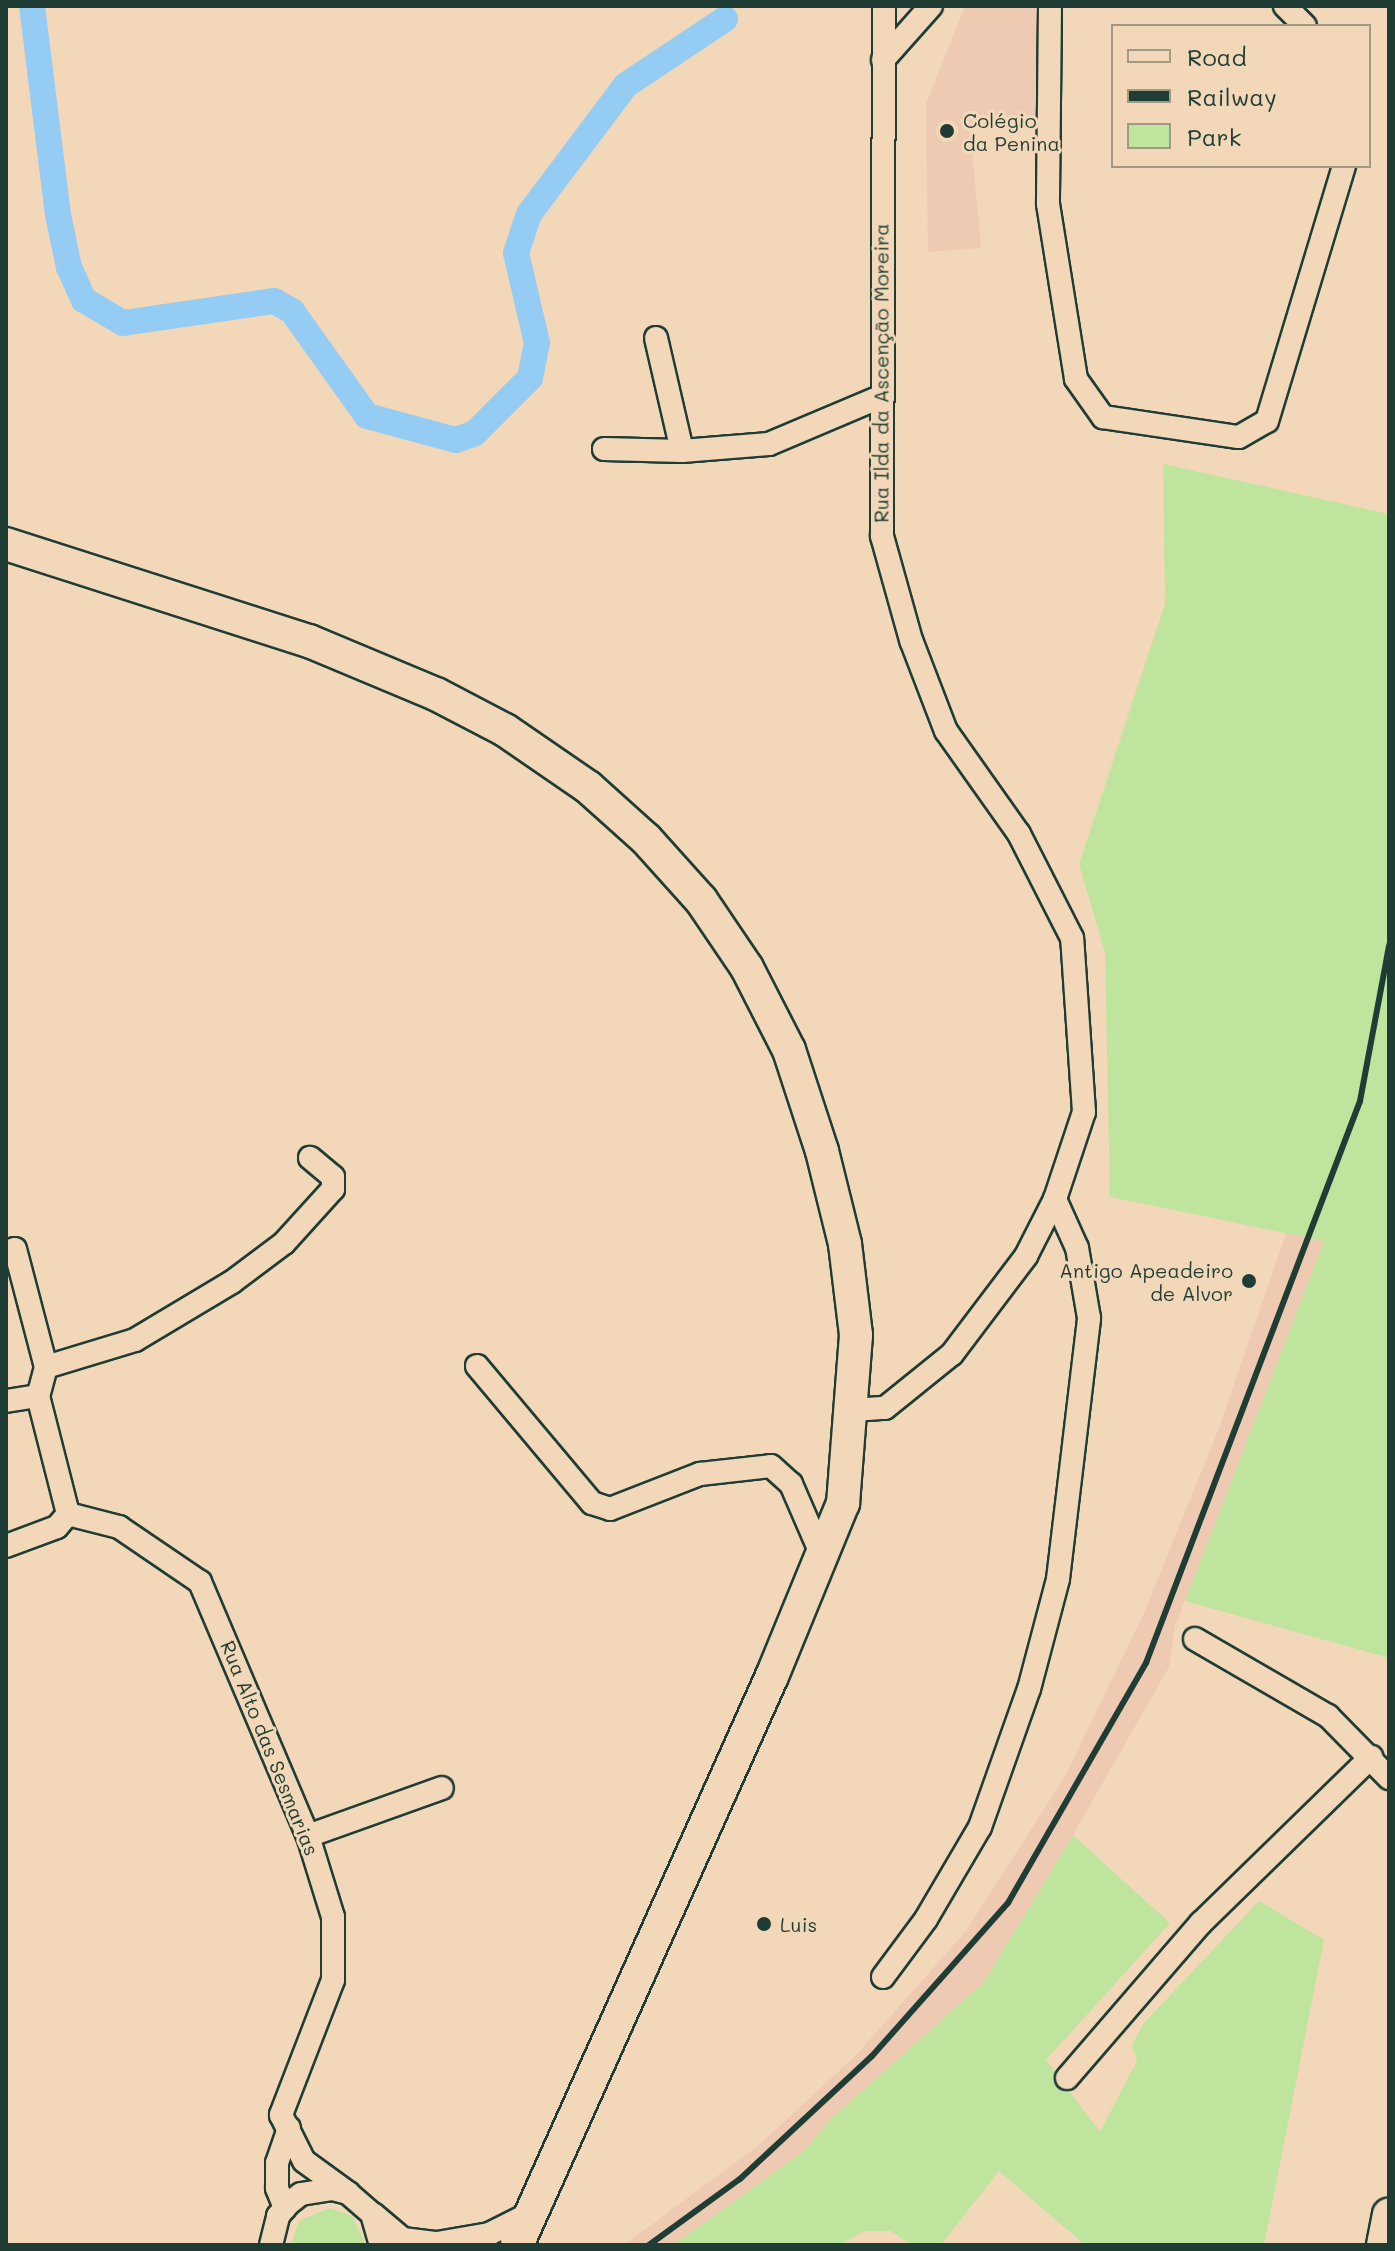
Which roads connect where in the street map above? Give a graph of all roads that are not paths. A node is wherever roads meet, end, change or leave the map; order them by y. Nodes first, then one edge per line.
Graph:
1 (884, 6) edge
2 (931, 6) edge
3 (1050, 6) edge
4 (1285, 6) edge
5 (1303, 24) edge
6 (883, 60) junction
7 (1343, 168) edge
8 (656, 338) dead end
9 (880, 397) junction
10 (604, 449) dead end
11 (682, 451) junction
12 (6, 544) edge
13 (310, 1158) dead end
14 (1055, 1199) junction
15 (9, 1245) edge
16 (477, 1366) dead end
17 (46, 1367) junction
18 (38, 1396) junction
19 (6, 1401) edge
20 (853, 1410) junction
21 (68, 1514) junction
22 (6, 1546) edge
23 (823, 1558) junction
24 (1195, 1639) dead end
25 (1371, 1757) junction
26 (1389, 1778) edge
27 (442, 1788) dead end
28 (308, 1836) junction
29 (883, 1977) dead end
30 (1067, 2078) dead end
31 (289, 2128) junction
32 (348, 2193) junction
33 (285, 2208) junction
34 (372, 2214) junction
35 (529, 2214) junction
36 (1389, 2215) edge
37 (450, 2244) edge
38 (271, 2245) edge
39 (381, 2245) edge
40 (517, 2245) edge
41 (1383, 2245) edge

1 - 6 street, Rua Ilda da Ascenção Moreira
2 - 6 street
3 - 7 street
4 - 5 street
6 - 9 street, Rua Ilda da Ascenção Moreira
8 - 11 street
9 - 11 street
9 - 14 street, Rua Ilda da Ascenção Moreira
10 - 11 street
12 - 20 main road
13 - 17 street
14 - 20 street, Rua Ilda da Ascenção Moreira
14 - 29 street
15 - 17 street
16 - 23 street
17 - 18 street
18 - 19 street
18 - 21 street
20 - 23 main road
21 - 22 street
21 - 28 street, Rua Alto das Sesmarias
23 - 35 main road
24 - 25 street
25 - 26 street
25 - 30 street
27 - 28 street
28 - 31 street, Rua Alto das Sesmarias
31 - 32 street, Rua Alto das Sesmarias
31 - 33 street, Rua Alto das Sesmarias
32 - 33 street
32 - 34 street, Rua Alto das Sesmarias
33 - 38 street
34 - 37 street
34 - 39 street
35 - 37 street
35 - 40 main road
36 - 41 main road

